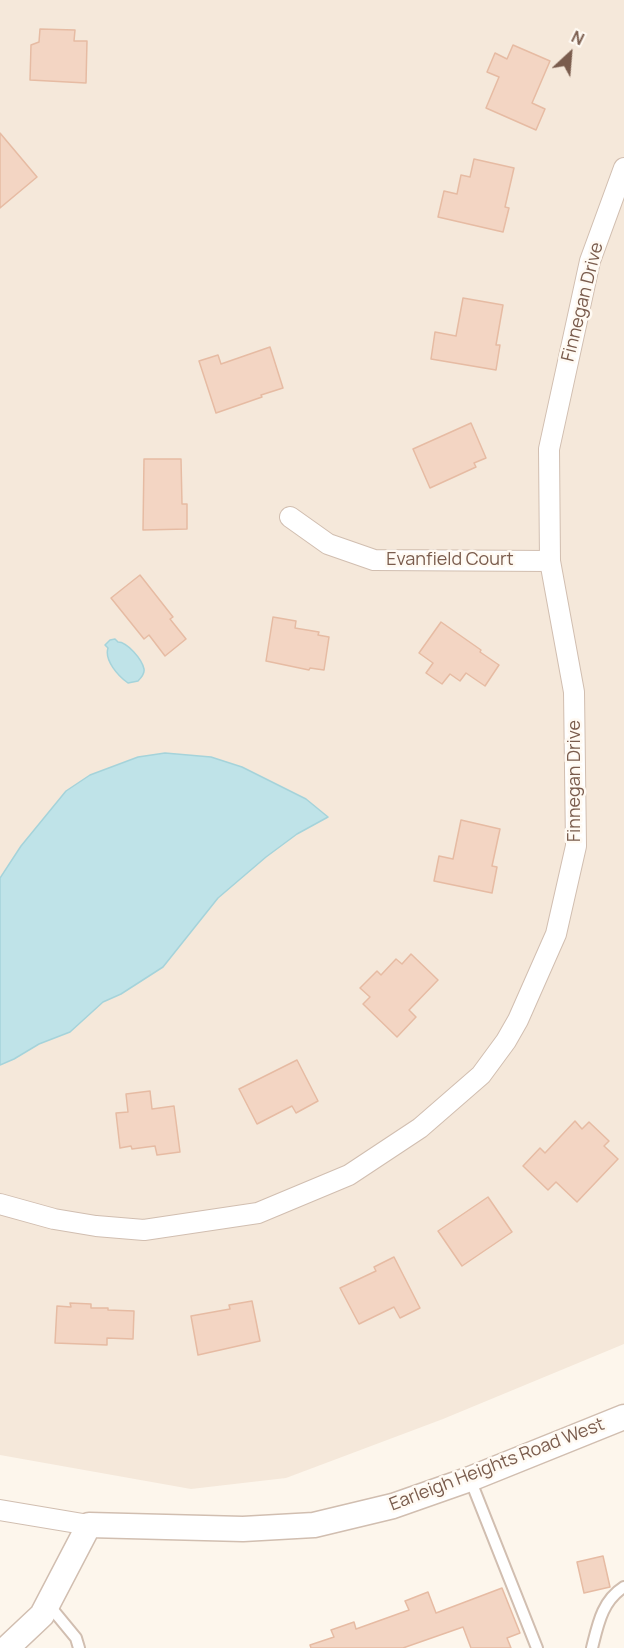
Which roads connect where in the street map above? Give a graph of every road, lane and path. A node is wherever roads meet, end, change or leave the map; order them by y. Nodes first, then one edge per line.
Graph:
1 (624, 168) edge
2 (290, 517) dead end
3 (550, 561) junction
4 (0, 1204) edge
5 (624, 1417) edge
6 (470, 1479) junction
7 (0, 1510) edge
8 (89, 1525) junction
9 (624, 1587) edge
10 (48, 1604) junction
11 (7, 1648) edge
12 (79, 1648) edge
13 (537, 1648) edge
14 (592, 1648) edge

1 - 3 street, Finnegan Drive
2 - 3 street, Evanfield Court
3 - 4 street, Finnegan Drive
5 - 6 street, Earleigh Heights Road West
6 - 8 street, Earleigh Heights Road West
6 - 13 lane
7 - 8 street
8 - 10 street
9 - 14 lane
10 - 11 street
10 - 12 lane

